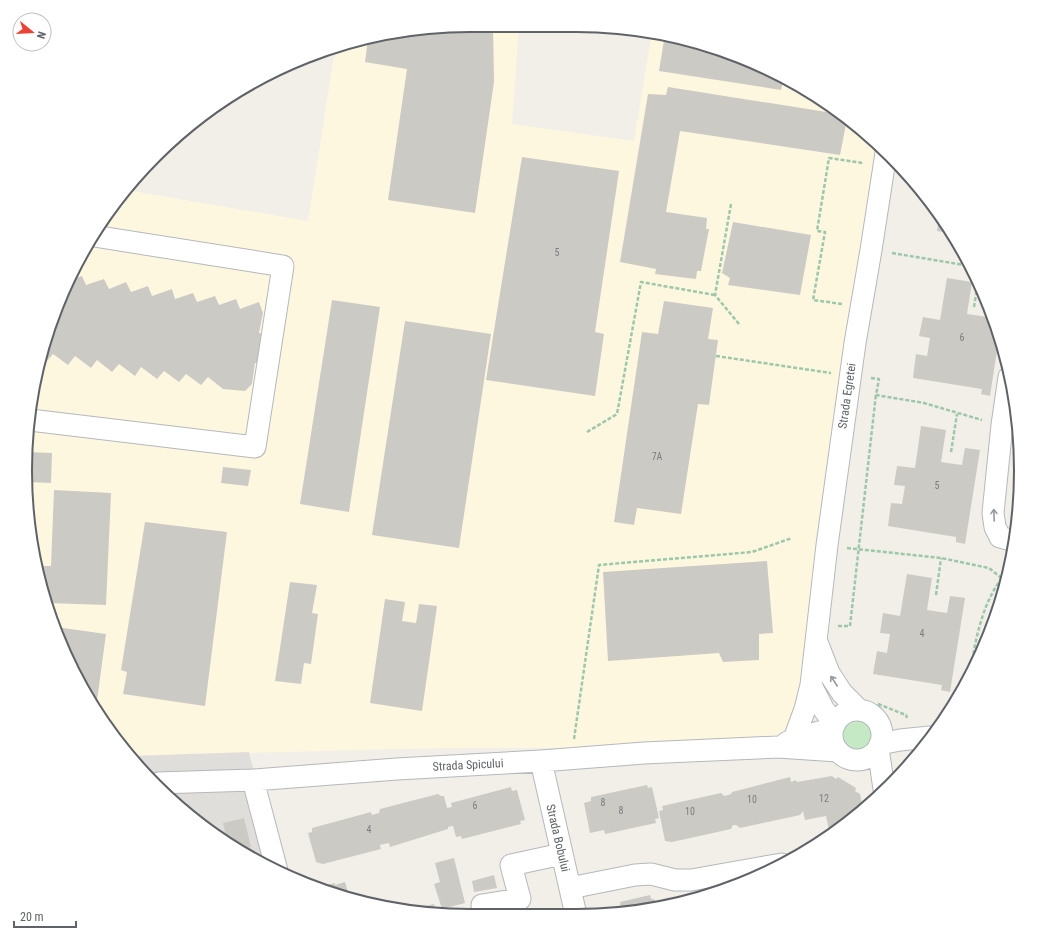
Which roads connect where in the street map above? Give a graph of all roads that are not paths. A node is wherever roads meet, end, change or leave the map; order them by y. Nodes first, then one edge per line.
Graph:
1 (885, 159) edge
2 (100, 237) edge
3 (1007, 391) edge
4 (35, 421) edge
5 (1008, 539) edge
6 (816, 639) junction
7 (811, 685) junction
8 (865, 706) junction
9 (878, 723) junction
10 (834, 726) junction
11 (923, 738) edge
12 (905, 739) junction
13 (786, 743) junction
14 (879, 746) junction
15 (844, 755) junction
16 (541, 761) junction
17 (253, 780) junction
18 (162, 783) edge
19 (883, 784) edge
20 (881, 785) edge
21 (562, 854) junction
22 (275, 863) edge
23 (761, 868) edge
24 (570, 888) junction
25 (483, 909) edge
26 (575, 909) edge

1 - 6 street, Strada Egretei
2 - 4 street
5 -> 3 street
6 - 7 street, Strada Egretei
8 -> 6 street, Strada Egretei
7 - 10 street
7 - 13 street
8 - 9 street
8 - 10 street
9 - 12 street
9 - 14 street
10 - 13 street, Strada Spicului
10 - 15 street
11 - 12 street
12 - 14 street
13 - 15 street, Strada Spicului
13 - 16 street, Strada Spicului
14 - 15 street
14 - 19 street
15 - 20 street
16 - 17 street, Strada Spicului
16 - 21 street, Strada Bobului
17 - 18 street, Strada Spicului
17 - 22 street
21 - 24 street, Strada Bobului
21 - 25 street
23 - 24 street
24 - 26 street, Strada Bobului

